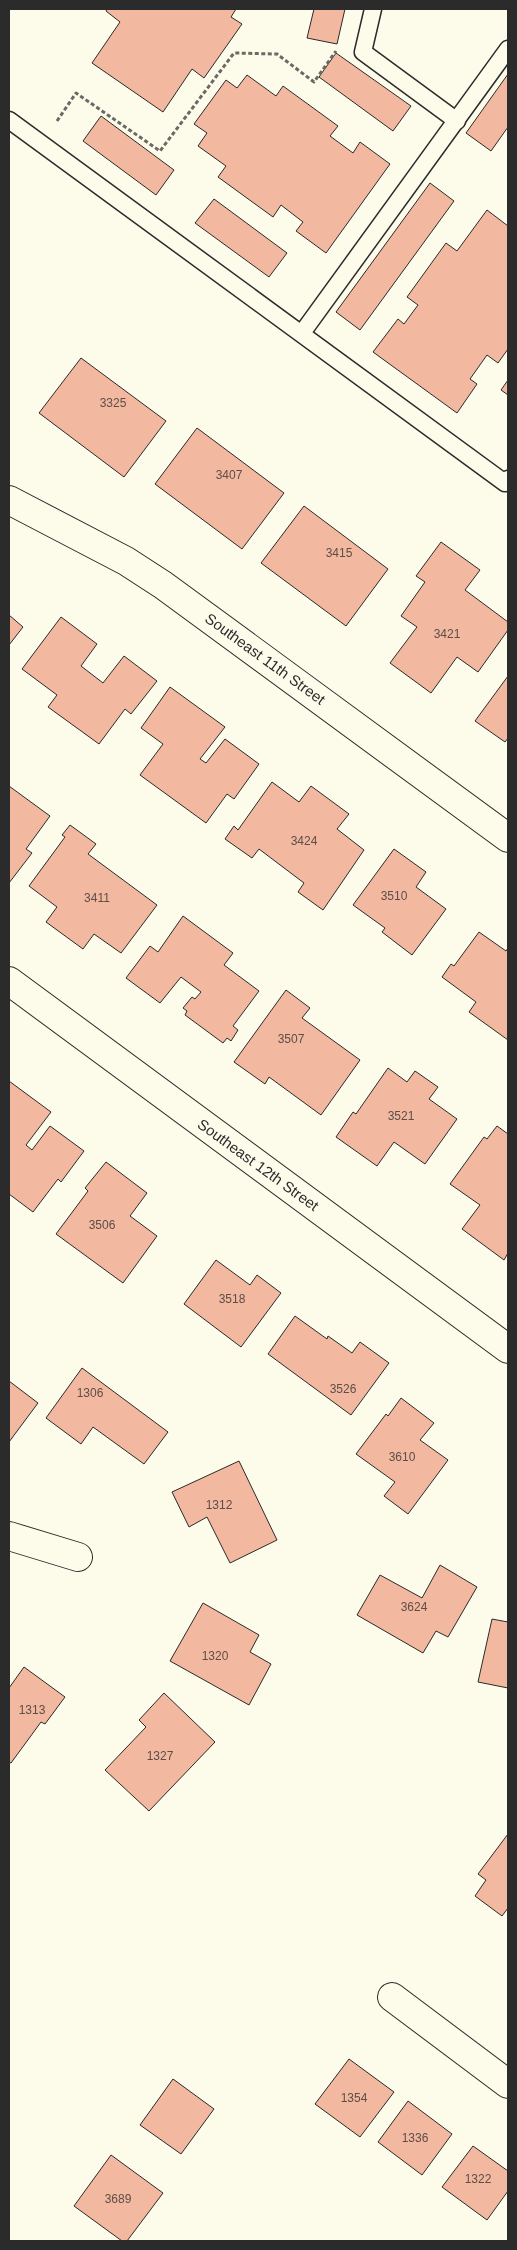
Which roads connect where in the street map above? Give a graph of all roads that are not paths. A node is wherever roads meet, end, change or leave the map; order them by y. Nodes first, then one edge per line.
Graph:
1 (372, 9) edge
2 (508, 49) edge
3 (9, 120) edge
4 (457, 122) junction
5 (302, 333) junction
6 (508, 479) edge
7 (9, 500) edge
8 (508, 838) edge
9 (9, 981) edge
10 (508, 1349) edge
11 (9, 1536) edge
12 (78, 1557) dead end
13 (392, 1997) dead end
14 (508, 2084) edge

1 - 4 lane
2 - 4 lane
3 - 5 lane
4 - 5 lane
5 - 6 lane
7 - 8 street, Southeast 11th Street
9 - 10 street, Southeast 12th Street
11 - 12 street
13 - 14 street

